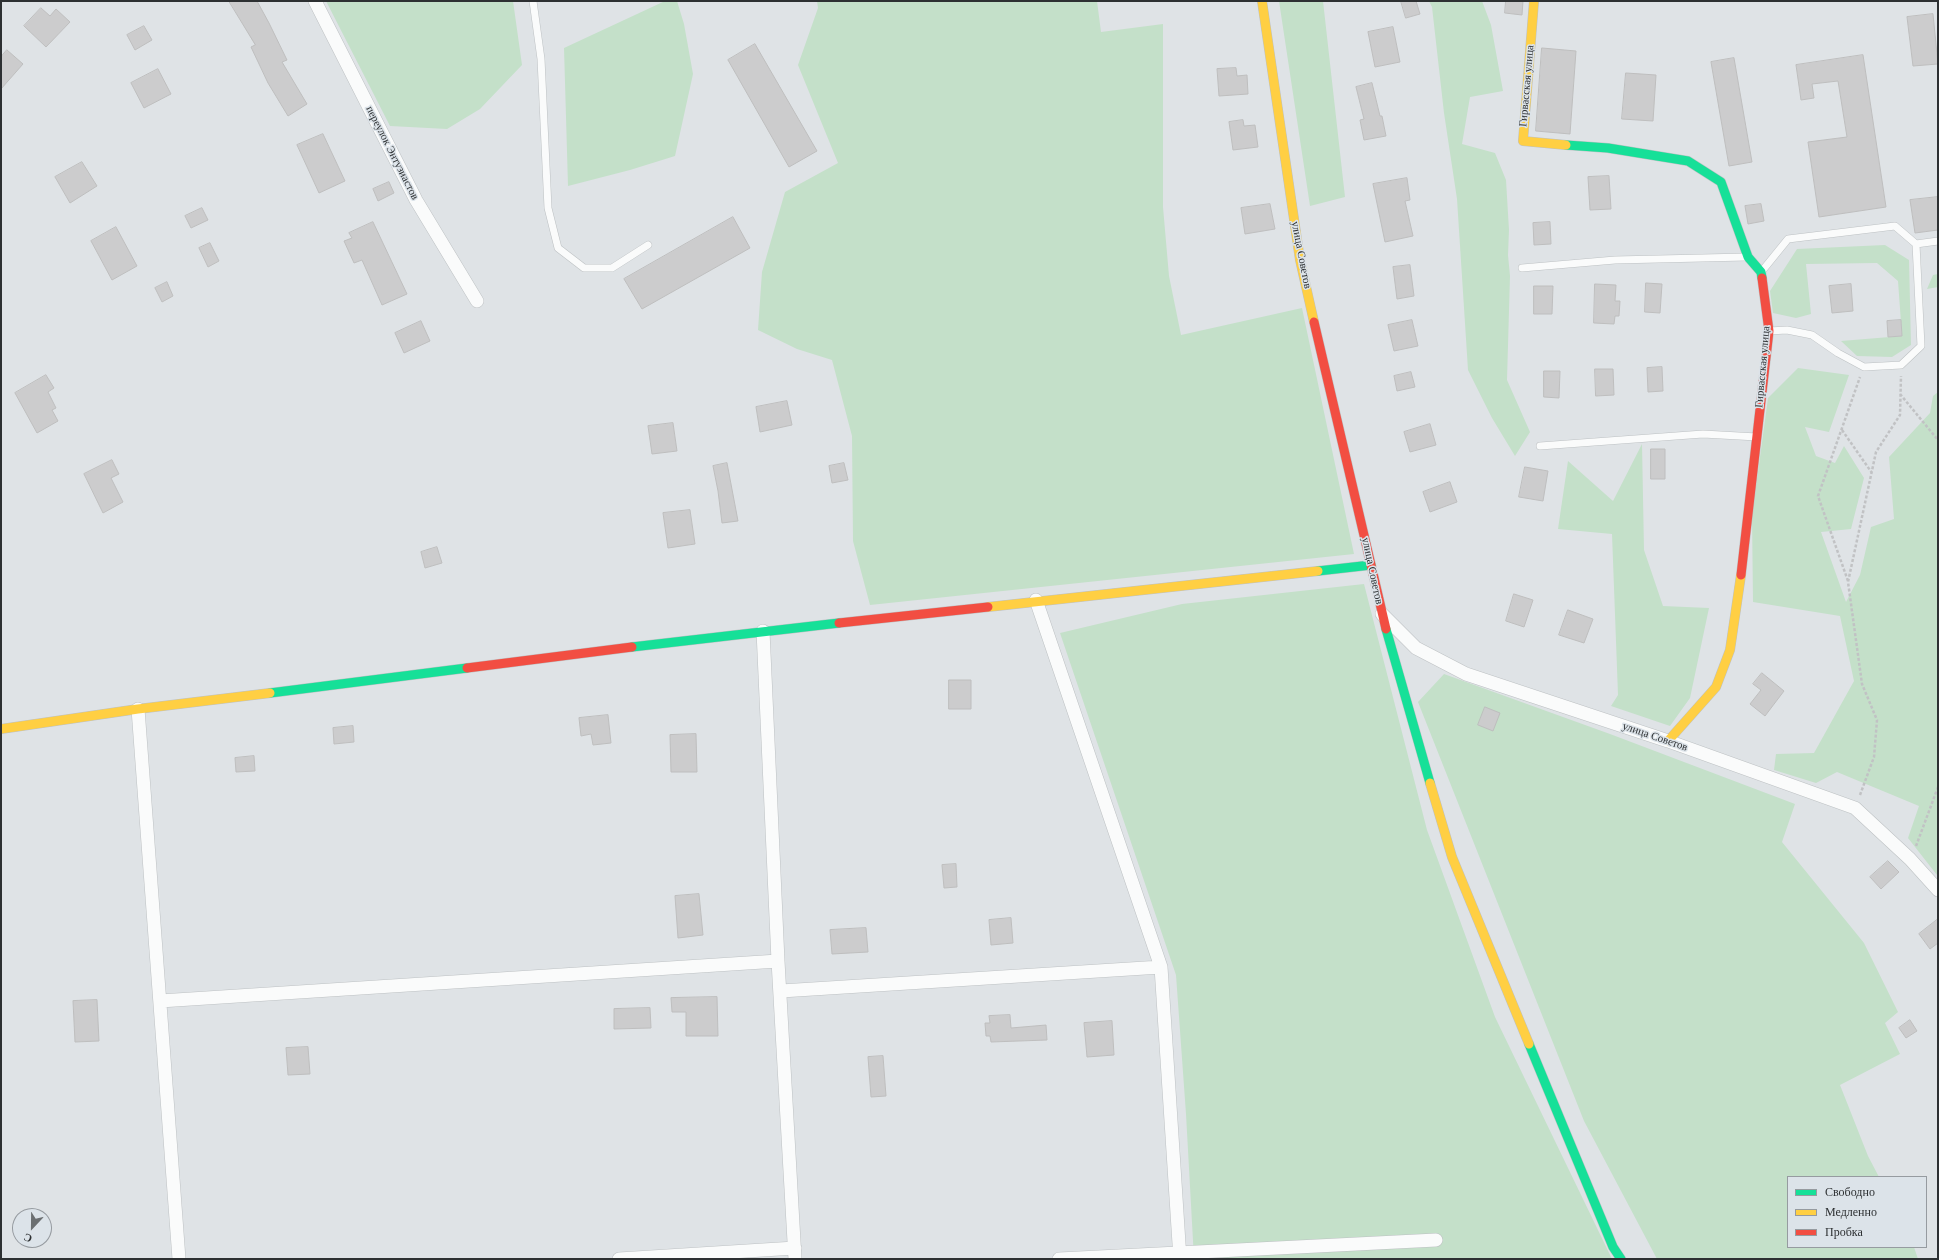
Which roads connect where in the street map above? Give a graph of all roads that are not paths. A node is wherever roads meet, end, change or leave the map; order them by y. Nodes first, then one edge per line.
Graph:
1 (315, 1) edge
2 (533, 1) edge
3 (1262, 1) edge
4 (1534, 1) edge
5 (1938, 241) edge
6 (1916, 244) junction
7 (648, 245) dead end
8 (1748, 257) junction
9 (1522, 268) dead end
10 (1761, 272) junction
11 (477, 301) dead end
12 (1769, 331) junction
13 (1757, 437) junction
14 (1540, 446) dead end
15 (1371, 565) junction
16 (1036, 600) junction
17 (1381, 613) junction
18 (763, 631) junction
19 (138, 709) junction
20 (1, 729) edge
21 (1668, 741) junction
22 (1938, 890) edge
23 (778, 961) junction
24 (1161, 966) junction
25 (781, 992) junction
26 (160, 1001) junction
27 (1436, 1240) dead end
28 (795, 1254) edge
29 (1180, 1256) edge
30 (179, 1259) edge
31 (619, 1259) edge
32 (1059, 1259) edge
33 (1621, 1259) edge

1 - 11 street, переулок Энтузиастов
2 - 7 lane
3 - 15 street, улица Советов
4 - 8 street, Гирвасская улица
5 - 6 lane
6 - 10 lane
6 - 12 lane
8 - 9 lane
8 - 10 street, Гирвасская улица
10 - 12 street, Гирвасская улица
12 - 13 street, Гирвасская улица
13 - 14 lane
13 - 21 street, Гирвасская улица
15 - 16 street
15 - 17 street, улица Советов
16 - 18 street
16 - 24 street
17 - 21 street, улица Советов
17 - 33 street
18 - 19 street
18 - 23 street
19 - 20 street
19 - 26 street
21 - 22 street, улица Советов
23 - 25 street
23 - 26 street
24 - 25 street
24 - 29 street
25 - 28 street
26 - 30 street
27 - 29 street
28 - 31 street
29 - 32 street

